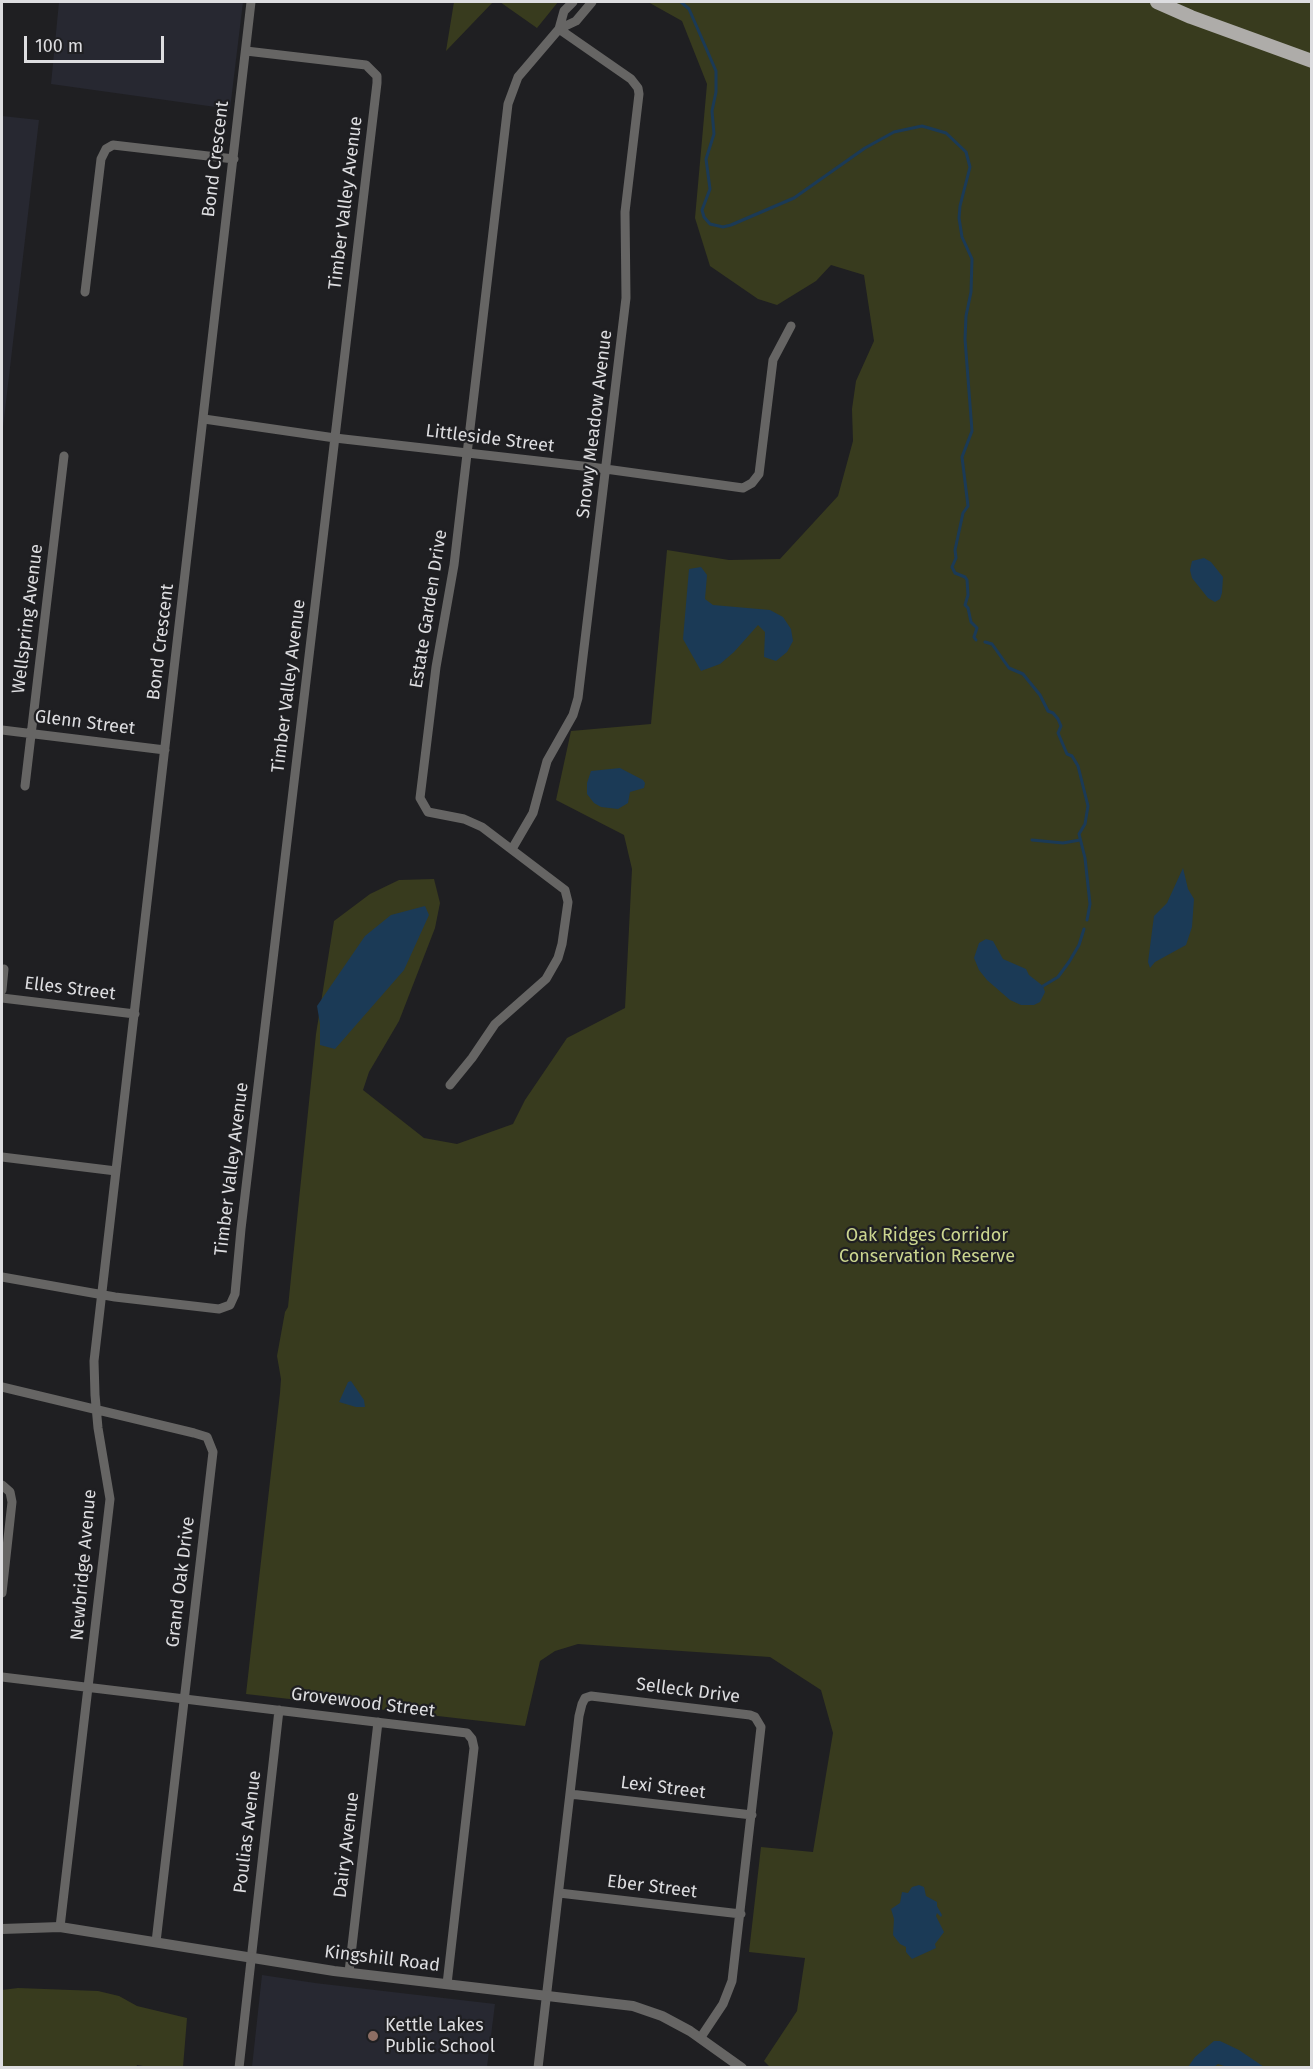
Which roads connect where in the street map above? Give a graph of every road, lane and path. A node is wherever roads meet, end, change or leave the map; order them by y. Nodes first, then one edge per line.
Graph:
1 (251, 2) edge
2 (573, 2) edge
3 (592, 2) edge
4 (1157, 2) edge
5 (559, 29) junction
6 (246, 51) junction
7 (1311, 61) edge
8 (234, 159) junction
9 (85, 292) dead end
10 (791, 326) dead end
11 (204, 419) junction
12 (335, 438) junction
13 (466, 453) junction
14 (64, 456) dead end
15 (606, 469) junction
16 (2, 730) edge
17 (31, 733) junction
18 (165, 750) junction
19 (25, 786) dead end
20 (512, 849) junction
21 (4, 969) dead end
22 (2, 990) edge
23 (2, 998) edge
24 (135, 1014) junction
25 (450, 1085) dead end
26 (2, 1157) edge
27 (116, 1171) junction
28 (2, 1277) edge
29 (102, 1294) junction
30 (2, 1387) edge
31 (96, 1410) junction
32 (2, 1485) edge
33 (2, 1593) edge
34 (2, 1677) edge
35 (89, 1688) junction
36 (184, 1698) junction
37 (279, 1710) junction
38 (378, 1722) junction
39 (570, 1794) junction
40 (752, 1815) junction
41 (559, 1893) junction
42 (741, 1914) junction
43 (60, 1928) junction
44 (2, 1929) edge
45 (156, 1942) junction
46 (250, 1958) junction
47 (349, 1972) junction
48 (447, 1984) junction
49 (546, 1996) junction
50 (701, 2037) junction
51 (239, 2067) edge
52 (538, 2067) edge
53 (742, 2067) edge

1 - 6 street, Bond Crescent
2 - 5 street, Estate Garden Drive
3 - 5 street, Estate Garden Drive
4 - 7 main road
5 - 13 street, Estate Garden Drive
5 - 15 street, Snowy Meadow Avenue
6 - 8 street, Bond Crescent
6 - 12 street, Timber Valley Avenue
8 - 9 street
8 - 11 street, Bond Crescent
10 - 15 street, Littleside Street
11 - 12 street, Littleside Street
11 - 18 street, Bond Crescent
12 - 13 street, Littleside Street
12 - 29 street, Timber Valley Avenue
13 - 15 street, Littleside Street
13 - 20 street, Estate Garden Drive
14 - 17 street, Wellspring Avenue
15 - 20 street, Snowy Meadow Avenue
16 - 17 street, Glenn Street
17 - 18 street, Glenn Street
17 - 19 street, Wellspring Avenue
18 - 24 street, Bond Crescent
20 - 25 street, Estate Garden Drive
21 - 22 street
23 - 24 street, Elles Street
24 - 27 street, Bond Crescent
26 - 27 street
27 - 29 street, Newbridge Avenue
28 - 29 street, Timber Valley Avenue
29 - 31 street, Newbridge Avenue
30 - 31 street, Grand Oak Drive
31 - 35 street, Newbridge Avenue
31 - 36 street, Grand Oak Drive
32 - 33 street
34 - 35 street, Grovewood Street
35 - 36 street, Grovewood Street
35 - 43 street, Newbridge Avenue
36 - 37 street, Grovewood Street
36 - 45 street, Grand Oak Drive
37 - 38 street, Grovewood Street
37 - 46 street, Poulias Avenue
38 - 47 street, Dairy Avenue
38 - 48 street, Grovewood Street
39 - 40 street, Lexi Street
39 - 40 street, Selleck Drive
39 - 41 street, Selleck Drive
40 - 42 street, Selleck Drive
41 - 42 street, Eber Street
41 - 49 street, Selleck Drive
42 - 50 street, Selleck Drive
43 - 44 street, Kingshill Road
43 - 45 street, Kingshill Road
45 - 46 street, Kingshill Road
46 - 47 street, Kingshill Road
46 - 51 street, Poulias Avenue
47 - 48 street, Kingshill Road
48 - 49 street, Kingshill Road
49 - 50 street, Kingshill Road
49 - 52 street, Selleck Drive
50 - 53 street, Kingshill Road

